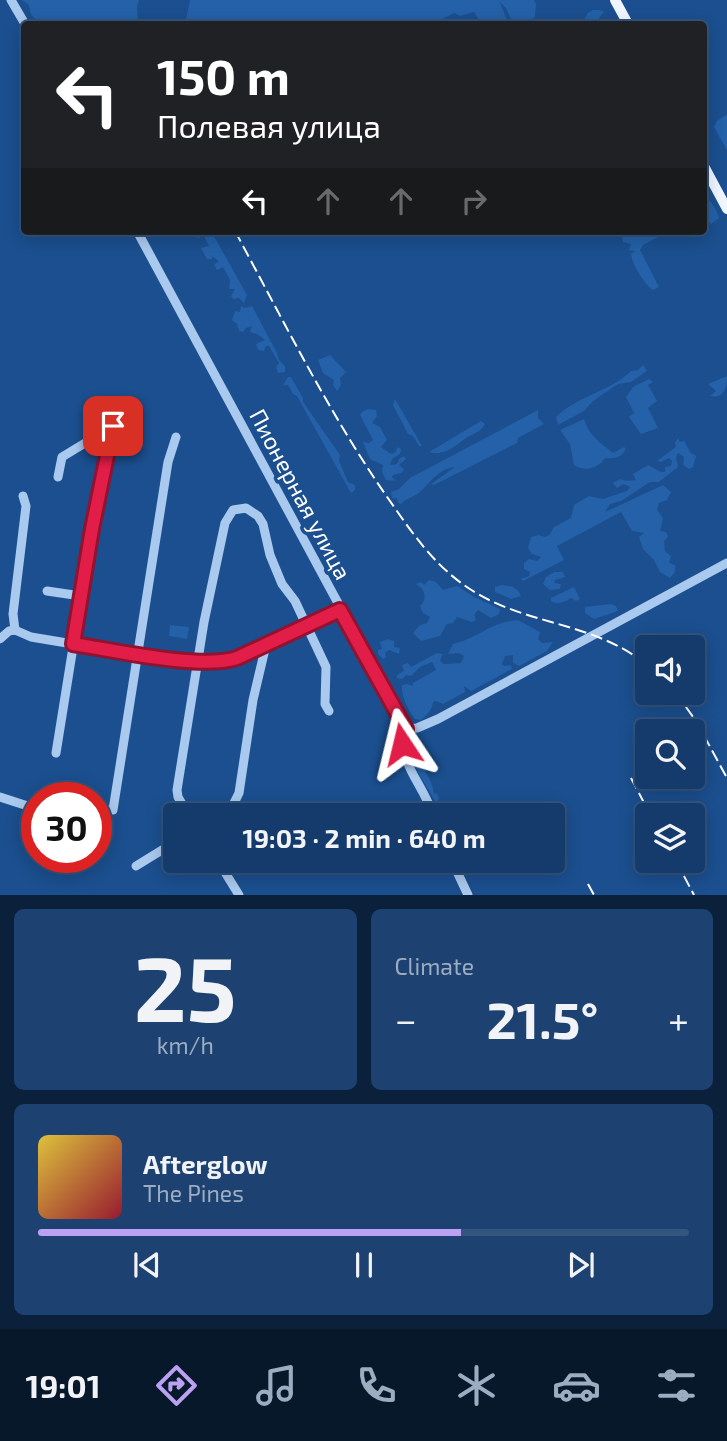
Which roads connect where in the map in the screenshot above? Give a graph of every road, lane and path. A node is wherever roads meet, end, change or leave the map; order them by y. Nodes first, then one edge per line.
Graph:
1 (11, 0) edge
2 (615, 0) edge
3 (22, 21) edge
4 (626, 21) edge
5 (707, 172) edge
6 (727, 209) edge
7 (139, 235) edge
8 (117, 415) dead end
9 (113, 426) junction
10 (176, 437) dead end
11 (58, 477) dead end
12 (23, 496) dead end
13 (727, 563) edge
14 (47, 591) dead end
15 (81, 599) junction
16 (340, 610) junction
17 (306, 626) junction
18 (15, 630) junction
19 (0, 639) edge
20 (73, 644) junction
21 (267, 645) junction
22 (139, 654) junction
23 (198, 666) junction
24 (329, 711) dead end
25 (406, 729) junction
26 (56, 753) dead end
27 (0, 797) edge
28 (181, 803) edge
29 (234, 803) edge
30 (427, 803) edge
31 (21, 804) edge
32 (112, 810) edge
33 (163, 849) edge
34 (136, 866) dead end
35 (226, 873) edge
36 (458, 873) edge
37 (240, 895) edge
38 (468, 895) edge

1 - 3 street
2 - 4 main road
5 - 6 main road
7 - 16 street, Пионерная улица
8 - 9 street
9 - 11 street
9 - 15 street
10 - 22 street
12 - 18 street
13 - 25 street
14 - 15 street
15 - 20 street
16 - 17 street
16 - 25 street, Пионерная улица
17 - 21 street
17 - 23 street
17 - 24 street
18 - 19 street
18 - 20 street
20 - 22 street
20 - 26 street
21 - 23 street
21 - 29 street
22 - 23 street
22 - 32 street
23 - 28 street
25 - 30 street, Пионерная улица
27 - 31 street
33 - 34 street
35 - 37 street
36 - 38 street

